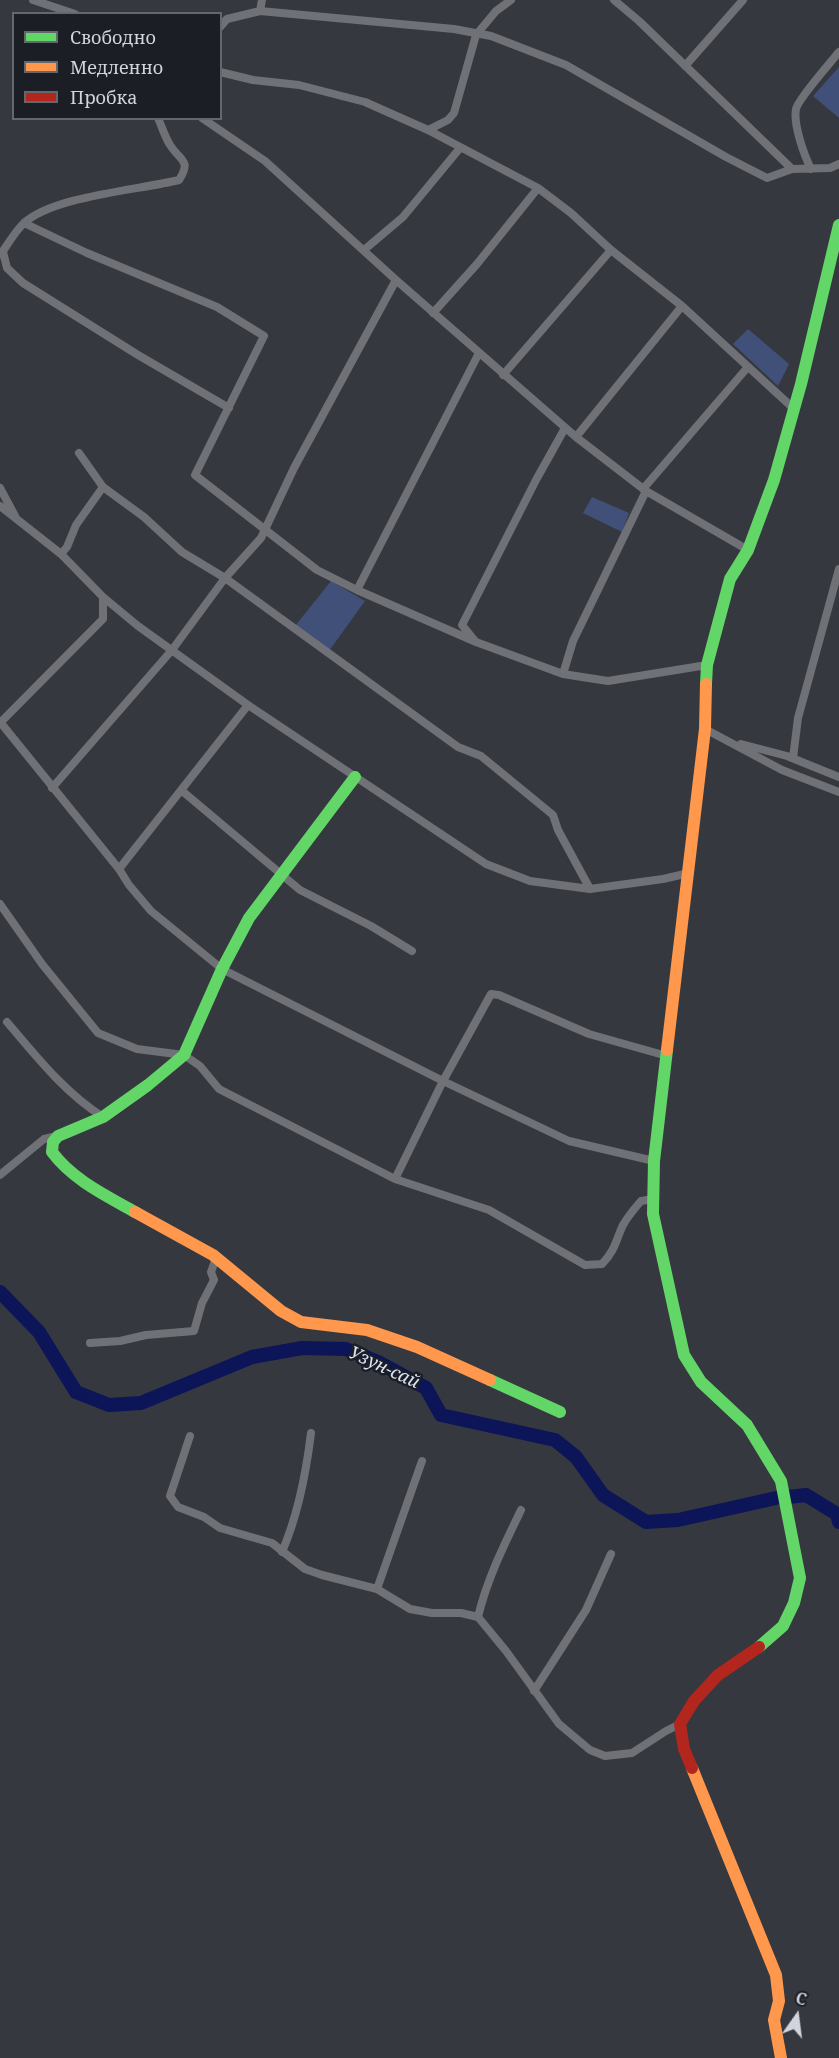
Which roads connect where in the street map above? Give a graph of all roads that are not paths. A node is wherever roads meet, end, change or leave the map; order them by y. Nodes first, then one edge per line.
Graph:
1 (33, 0) edge
2 (262, 0) edge
3 (511, 0) edge
4 (614, 0) edge
5 (743, 0) edge
6 (260, 10) junction
7 (69, 12) edge
8 (222, 25) edge
9 (478, 33) junction
10 (839, 52) edge
11 (685, 66) junction
12 (222, 72) edge
13 (159, 120) edge
14 (205, 120) edge
15 (428, 130) junction
16 (460, 148) junction
17 (839, 164) edge
18 (792, 169) junction
19 (811, 169) junction
20 (538, 188) junction
21 (24, 223) junction
22 (838, 228) edge
23 (364, 250) junction
24 (611, 250) junction
25 (1, 254) edge
26 (396, 280) junction
27 (682, 306) junction
28 (433, 312) junction
29 (479, 353) junction
30 (747, 368) junction
31 (503, 375) junction
32 (229, 408) junction
33 (793, 408) junction
34 (565, 428) junction
35 (576, 437) junction
36 (79, 453) dead end
37 (104, 487) junction
38 (0, 488) edge
39 (645, 490) junction
40 (0, 506) edge
41 (15, 516) junction
42 (264, 530) junction
43 (748, 550) junction
44 (61, 554) junction
45 (839, 569) edge
46 (225, 578) junction
47 (357, 590) junction
48 (103, 597) junction
49 (476, 642) junction
50 (172, 650) junction
51 (707, 666) junction
52 (563, 674) junction
53 (248, 705) junction
54 (0, 723) edge
55 (705, 729) junction
56 (729, 741) junction
57 (793, 759) junction
58 (355, 777) junction
59 (839, 777) edge
60 (52, 788) junction
61 (181, 790) junction
62 (839, 792) edge
63 (119, 869) junction
64 (689, 873) junction
65 (281, 875) junction
66 (590, 889) junction
67 (0, 904) edge
68 (412, 951) dead end
69 (222, 969) junction
70 (7, 1022) dead end
71 (184, 1055) junction
72 (666, 1056) junction
73 (443, 1081) junction
74 (103, 1117) junction
75 (58, 1136) junction
76 (654, 1161) junction
77 (0, 1175) edge
78 (395, 1179) junction
79 (653, 1199) junction
80 (216, 1258) junction
81 (90, 1343) dead end
82 (560, 1412) dead end
83 (311, 1433) dead end
84 (190, 1437) dead end
85 (422, 1461) dead end
86 (521, 1510) dead end
87 (282, 1552) junction
88 (611, 1554) dead end
89 (377, 1589) junction
90 (477, 1617) junction
91 (534, 1691) junction
92 (680, 1724) junction
93 (781, 2058) edge

1 - 7 street
2 - 6 street
3 - 9 street
4 - 11 street
5 - 11 street
6 - 8 street
6 - 9 street
9 - 15 street
9 - 18 street
10 - 19 street
11 - 18 street
12 - 15 street
13 - 21 street
14 - 23 street
15 - 16 street
16 - 20 street
16 - 23 street
17 - 19 street
18 - 19 street
20 - 24 street
20 - 28 street
21 - 25 street
21 - 32 street
22 - 33 street
23 - 26 street
24 - 27 street
24 - 31 street
25 - 32 street
26 - 28 street
26 - 42 street
27 - 30 street
27 - 35 street
28 - 29 street
29 - 31 street
29 - 47 street
30 - 33 street
30 - 39 street
31 - 34 street
32 - 42 street
33 - 43 street
34 - 35 street
34 - 49 street
35 - 39 street
36 - 37 street
37 - 44 street
37 - 46 street
38 - 41 street
39 - 43 street
39 - 52 street
40 - 41 street
41 - 44 street
42 - 46 street
42 - 47 street
43 - 51 street
44 - 48 street
45 - 57 street
46 - 50 street
46 - 66 street
47 - 49 street
48 - 50 street
48 - 54 street
49 - 52 street
50 - 53 street
50 - 60 street
51 - 52 street
51 - 55 street
53 - 58 street
53 - 61 street
54 - 60 street
55 - 56 street
55 - 64 street
56 - 57 street
56 - 62 street
57 - 59 street
58 - 65 street
58 - 66 street
60 - 63 street
61 - 63 street
61 - 65 street
63 - 69 street
64 - 66 street
64 - 72 street
65 - 68 street
65 - 69 street
67 - 71 street
69 - 71 street
69 - 73 street
70 - 74 street
71 - 74 street
71 - 78 street
72 - 73 street
72 - 76 street
73 - 76 street
73 - 78 street
74 - 75 street
75 - 77 street
75 - 80 street
76 - 79 street
78 - 79 street
79 - 92 street
80 - 81 street
80 - 82 street
83 - 87 street
84 - 87 street
85 - 89 street
86 - 90 street
87 - 89 street
88 - 91 street
89 - 90 street
90 - 91 street
91 - 92 street
92 - 93 street

